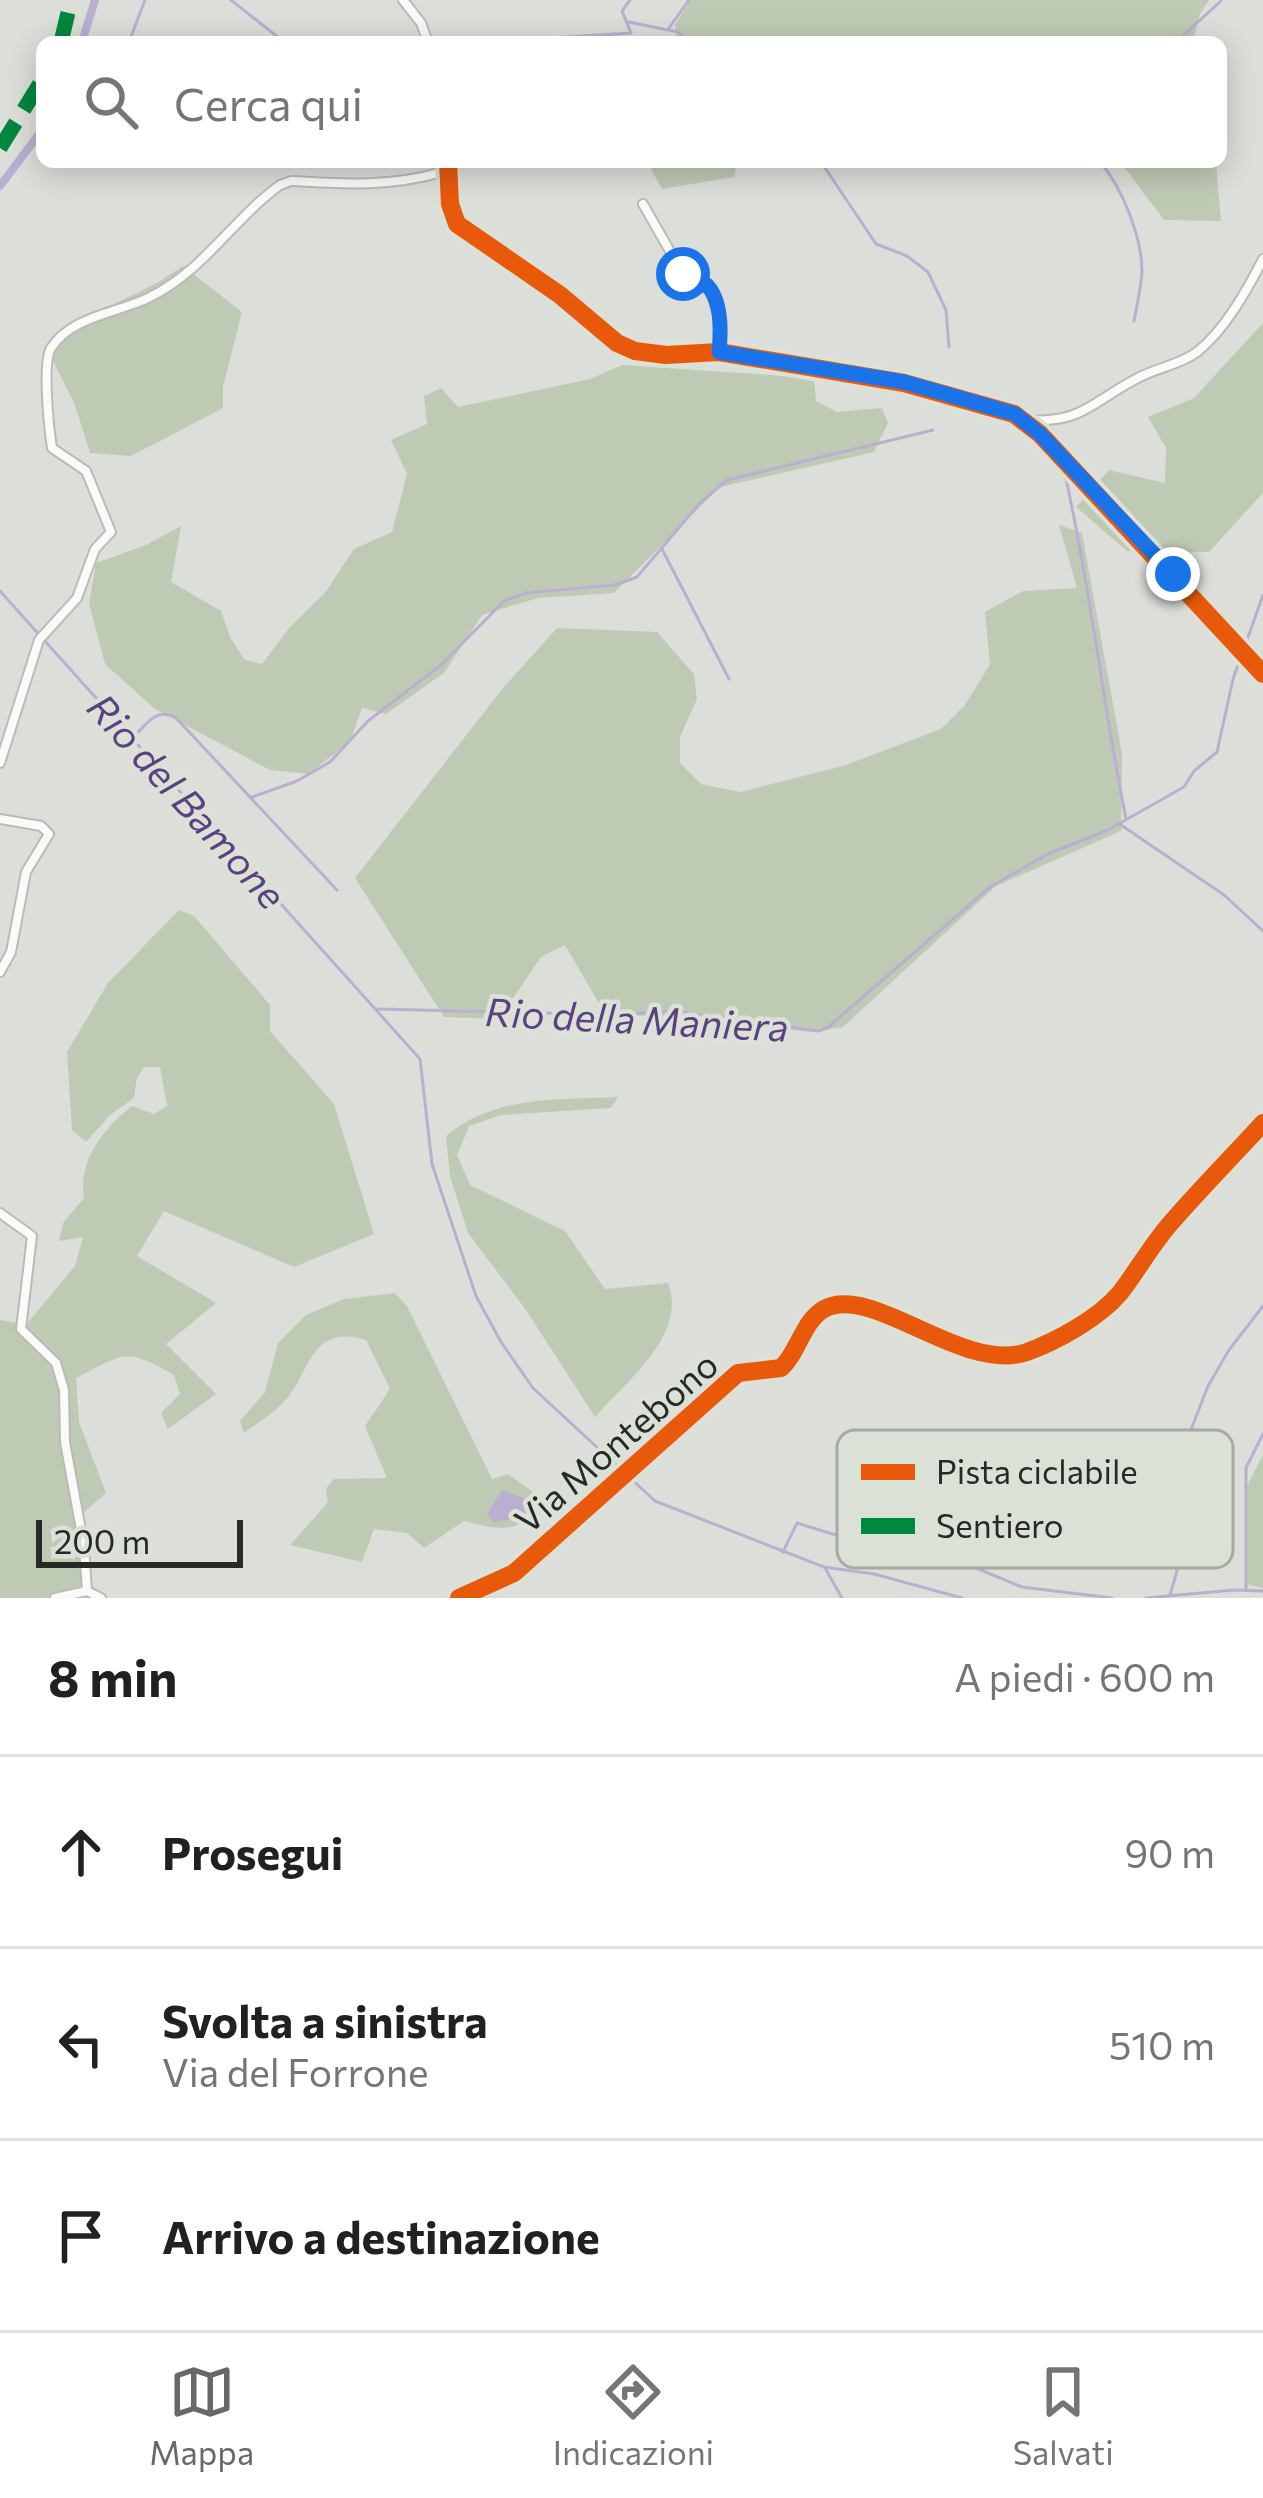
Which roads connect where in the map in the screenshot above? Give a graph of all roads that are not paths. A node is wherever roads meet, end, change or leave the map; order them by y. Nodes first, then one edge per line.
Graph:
1 (403, 0) edge
2 (426, 36) edge
3 (440, 168) edge
4 (447, 168) edge
5 (643, 203) dead end
6 (1263, 260) edge
7 (719, 352) junction
8 (1023, 420) junction
9 (1263, 674) edge
10 (0, 763) edge
11 (0, 819) edge
12 (0, 972) edge
13 (1263, 1123) edge
14 (0, 1213) edge
15 (87, 1591) junction
16 (55, 1598) edge
17 (100, 1598) edge
18 (459, 1598) edge

1 - 2 street
3 - 10 street
4 - 7 street
5 - 7 street
6 - 8 street
7 - 8 street
8 - 9 street
11 - 12 street
13 - 18 street, Via Montebono
14 - 15 street
15 - 16 street
15 - 17 street

